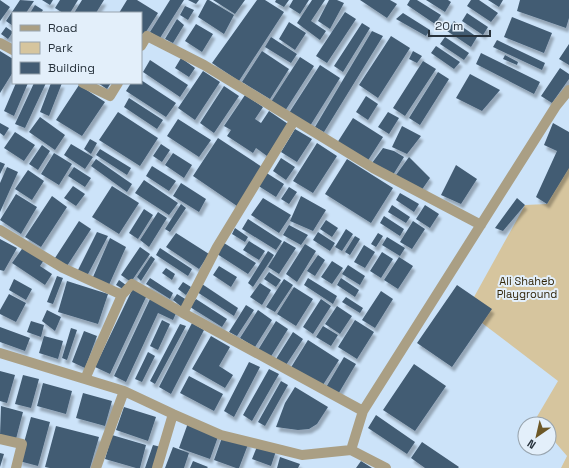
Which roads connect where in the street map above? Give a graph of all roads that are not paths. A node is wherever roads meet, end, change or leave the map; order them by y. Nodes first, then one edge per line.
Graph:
1 (0, 43) edge
2 (142, 44) edge
3 (12, 49) edge
4 (84, 84) edge
5 (117, 84) edge
6 (569, 90) edge
7 (294, 121) junction
8 (482, 225) junction
9 (0, 230) edge
10 (122, 295) junction
11 (183, 313) junction
12 (0, 353) edge
13 (85, 379) junction
14 (124, 391) junction
15 (363, 411) junction
16 (173, 414) junction
17 (0, 439) edge
18 (351, 450) junction
19 (16, 468) edge
20 (96, 468) edge
21 (157, 468) edge
22 (386, 468) edge

1 - 3 street
2 - 7 street
4 - 5 street
6 - 8 street
7 - 8 street
7 - 11 street
8 - 15 street
9 - 10 street
10 - 11 street
10 - 13 street
11 - 15 street
12 - 13 street
13 - 14 street
14 - 16 street
14 - 20 street
15 - 18 street
16 - 18 street
16 - 21 street
17 - 19 street
18 - 22 street

